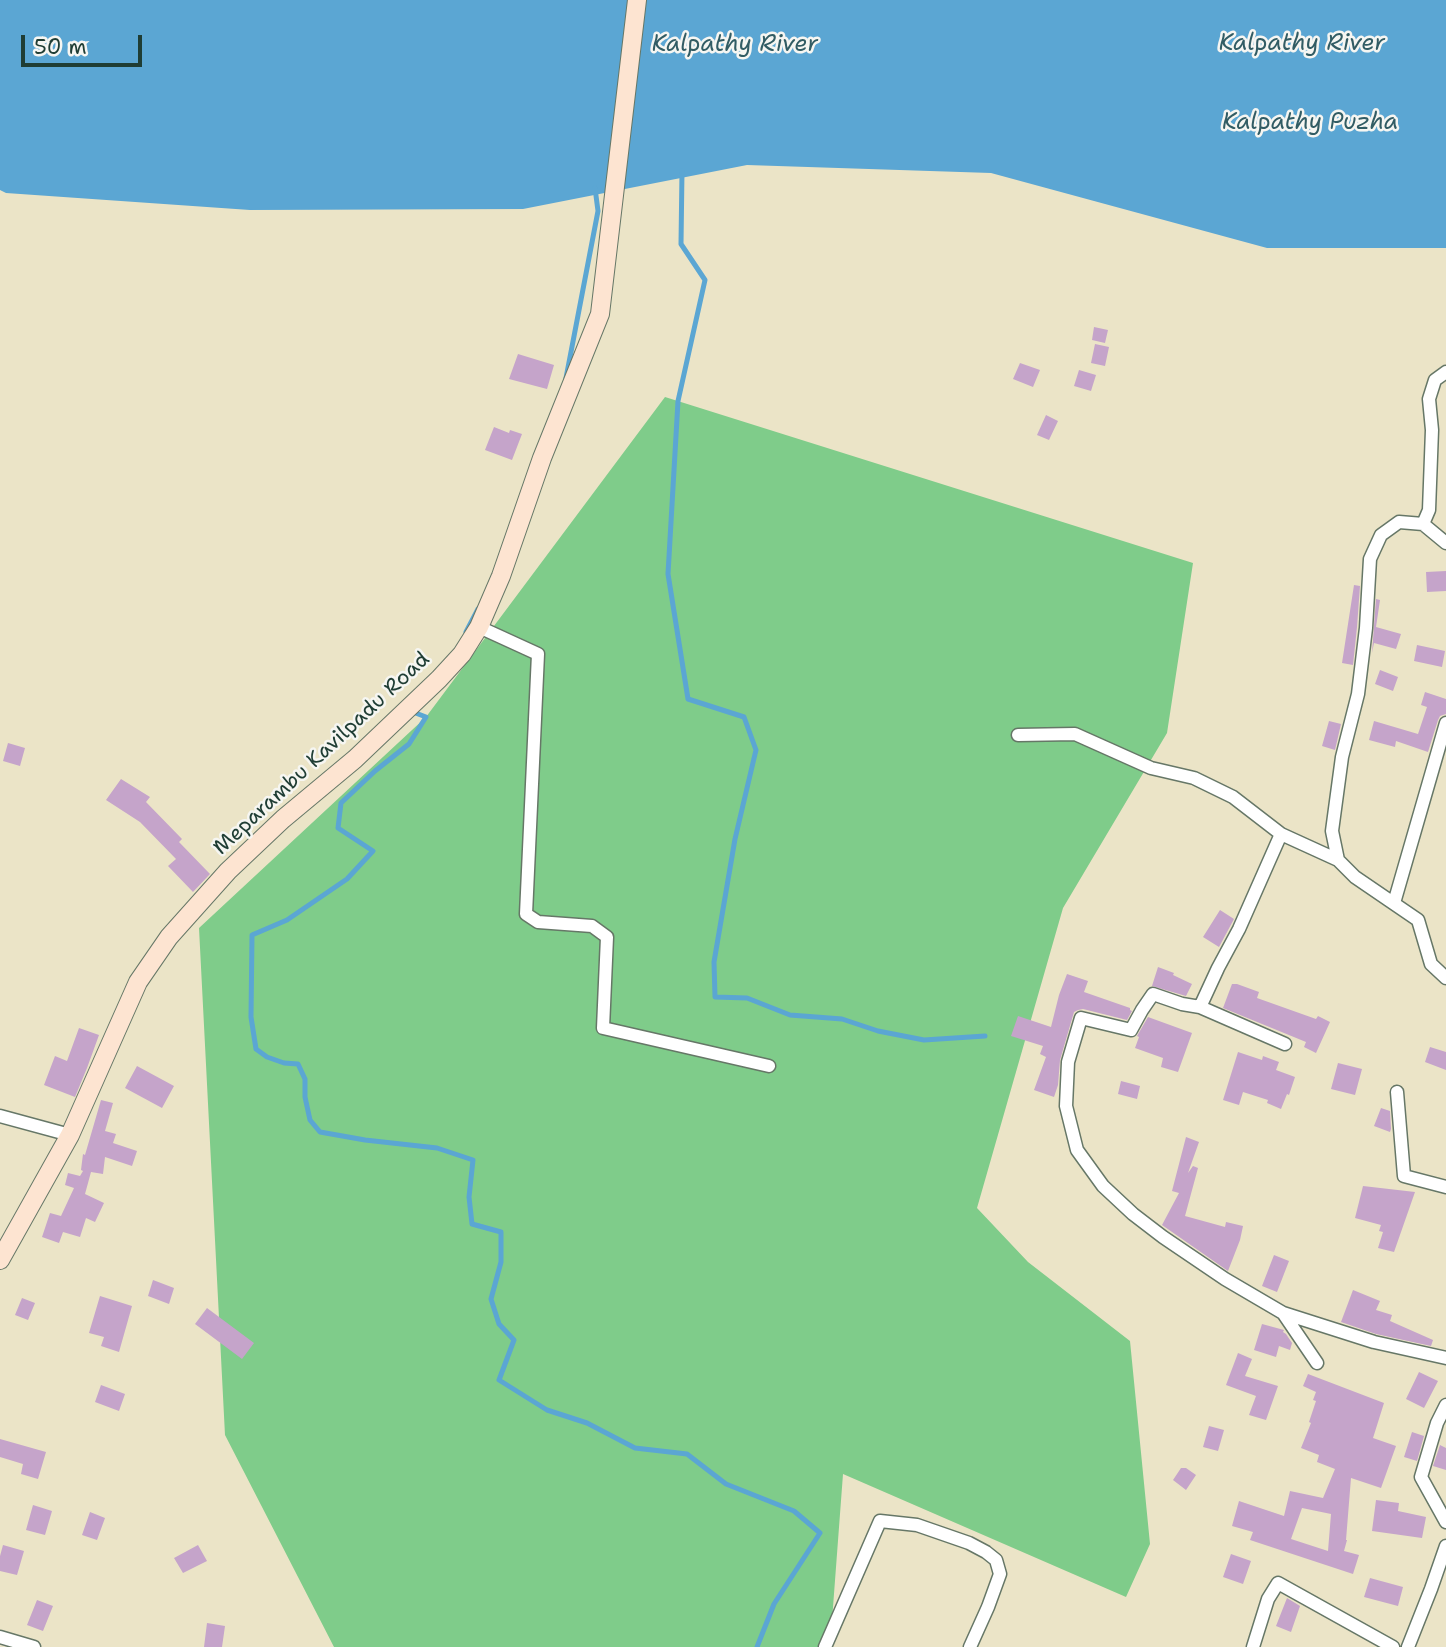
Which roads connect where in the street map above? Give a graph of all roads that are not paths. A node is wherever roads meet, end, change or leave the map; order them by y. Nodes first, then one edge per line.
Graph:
1 (637, 0) edge
2 (1446, 372) edge
3 (1423, 524) junction
4 (1446, 543) edge
5 (479, 627) junction
6 (1446, 723) edge
7 (1018, 735) dead end
8 (1281, 834) junction
9 (1338, 860) junction
10 (1394, 903) junction
11 (1446, 978) edge
12 (1200, 1007) junction
13 (1285, 1044) dead end
14 (769, 1066) dead end
15 (1397, 1092) dead end
16 (0, 1116) edge
17 (70, 1135) junction
18 (1446, 1187) edge
19 (0, 1259) edge
20 (1283, 1313) junction
21 (1446, 1358) edge
22 (1317, 1363) dead end
23 (1446, 1405) edge
24 (1446, 1522) edge
25 (1446, 1546) edge
26 (0, 1637) edge
27 (34, 1647) edge
28 (825, 1647) edge
29 (971, 1647) edge
30 (1253, 1647) edge
31 (1393, 1647) edge
32 (1408, 1647) edge

1 - 5 main road, Meparambu Kavilpadu Road
2 - 3 street
3 - 4 street
3 - 9 street
5 - 14 street
5 - 17 main road, Meparambu Kavilpadu Road
6 - 10 street
7 - 8 street
8 - 9 street
8 - 12 street
9 - 10 street
10 - 11 street
12 - 13 street
12 - 20 street
15 - 18 street
16 - 17 street
17 - 19 main road, Meparambu Kavilpadu Road
20 - 21 street
20 - 22 street
23 - 24 street
25 - 32 street
26 - 27 street
28 - 29 street
30 - 31 street

